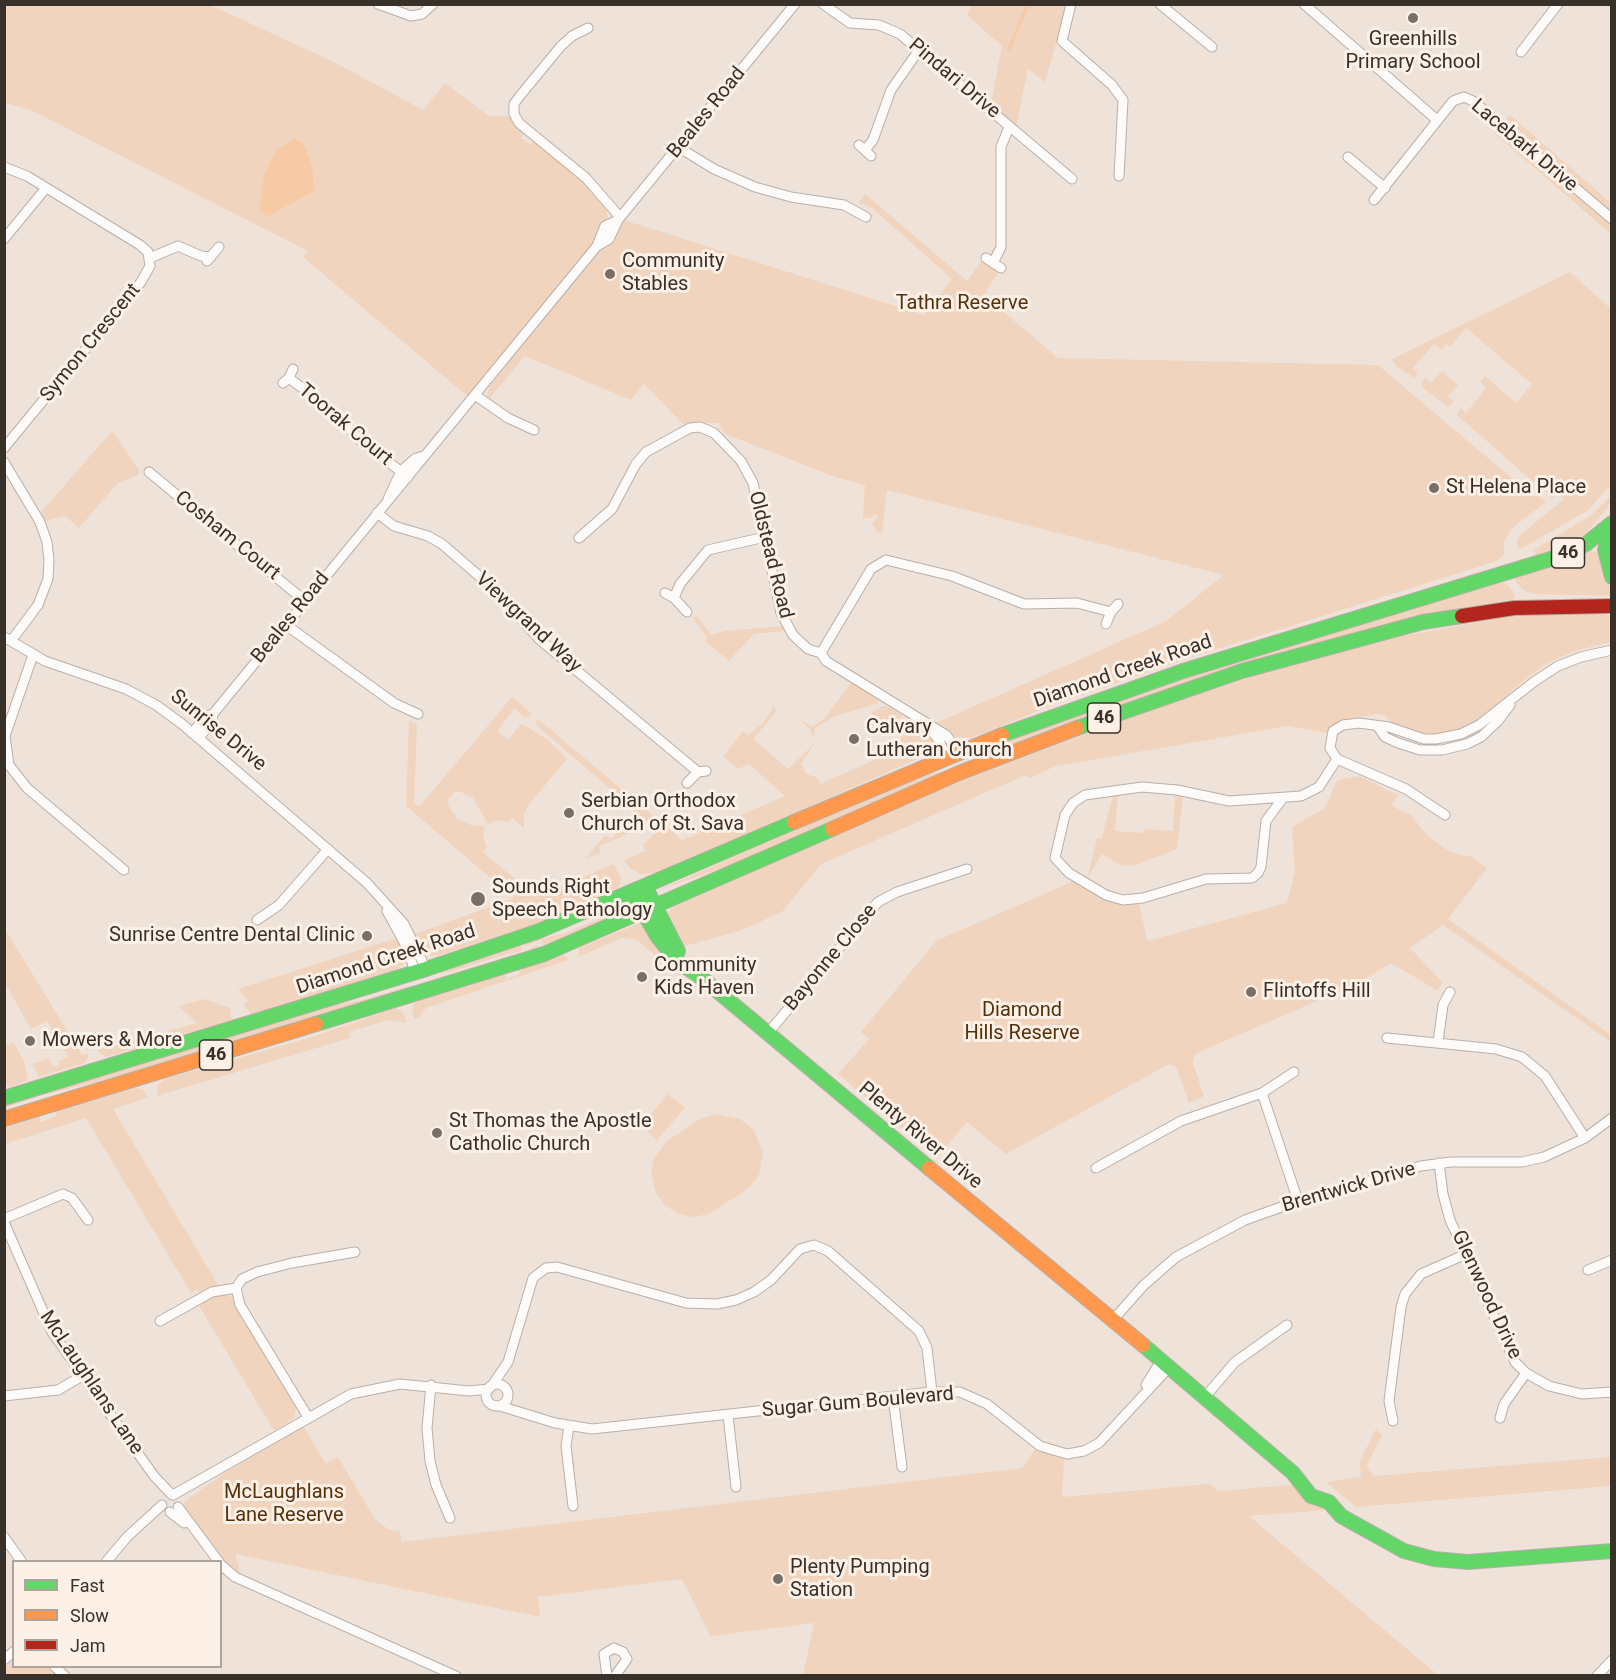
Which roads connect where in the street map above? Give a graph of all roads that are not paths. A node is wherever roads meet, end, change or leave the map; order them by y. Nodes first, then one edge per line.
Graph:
1 (378, 4) edge
2 (433, 4) edge
3 (795, 4) edge
4 (823, 4) edge
5 (1071, 4) edge
6 (1160, 4) edge
7 (1304, 4) edge
8 (1558, 4) edge
9 (588, 28) dead end
10 (1212, 47) dead end
11 (919, 50) junction
12 (1521, 52) dead end
13 (1437, 120) junction
14 (1010, 127) junction
15 (678, 147) junction
16 (865, 150) dead end
17 (1348, 157) dead end
18 (4, 166) edge
19 (1119, 176) dead end
20 (1072, 179) dead end
21 (46, 188) junction
22 (1384, 188) junction
23 (1374, 200) dead end
24 (866, 217) dead end
25 (619, 219) junction
26 (1611, 219) edge
27 (7, 243) edge
28 (219, 247) dead end
29 (150, 258) junction
30 (993, 263) dead end
31 (288, 377) dead end
32 (475, 395) junction
33 (534, 430) dead end
34 (4, 448) edge
35 (4, 462) edge
36 (149, 472) dead end
37 (404, 474) junction
38 (377, 513) junction
39 (1611, 525) edge
40 (765, 537) junction
41 (579, 538) dead end
42 (1611, 578) edge
43 (305, 601) junction
44 (1118, 604) dead end
45 (1611, 606) edge
46 (687, 612) dead end
47 (1111, 612) junction
48 (1106, 624) dead end
49 (286, 625) junction
50 (8, 639) edge
51 (1611, 650) edge
52 (821, 653) junction
53 (33, 655) junction
54 (418, 714) dead end
55 (925, 724) junction
56 (195, 736) junction
57 (952, 755) junction
58 (1337, 759) junction
59 (959, 773) junction
60 (687, 783) dead end
61 (1283, 798) junction
62 (1445, 815) dead end
63 (328, 849) junction
64 (967, 868) dead end
65 (124, 870) dead end
66 (639, 889) junction
67 (649, 910) junction
68 (257, 920) dead end
69 (421, 971) junction
70 (428, 989) junction
71 (1450, 992) dead end
72 (768, 1033) junction
73 (1387, 1038) dead end
74 (1438, 1042) junction
75 (1293, 1072) dead end
76 (1262, 1093) junction
77 (4, 1098) edge
78 (1611, 1118) edge
79 (4, 1119) edge
80 (1585, 1138) junction
81 (1440, 1163) junction
82 (1096, 1168) dead end
83 (1298, 1201) junction
84 (4, 1220) edge
85 (88, 1220) dead end
86 (355, 1252) dead end
87 (1466, 1254) junction
88 (1611, 1260) edge
89 (1588, 1270) dead end
90 (236, 1288) junction
91 (160, 1321) dead end
92 (1112, 1321) junction
93 (1287, 1325) dead end
94 (508, 1362) junction
95 (1162, 1368) junction
96 (1526, 1373) junction
97 (82, 1376) junction
98 (431, 1385) junction
99 (490, 1388) junction
100 (456, 1389) junction
101 (932, 1392) junction
102 (1611, 1392) edge
103 (508, 1394) junction
104 (4, 1396) edge
105 (893, 1397) junction
106 (1204, 1398) junction
107 (495, 1404) junction
108 (728, 1415) junction
109 (308, 1417) junction
110 (1500, 1418) dead end
111 (543, 1419) junction
112 (1392, 1420) dead end
113 (569, 1426) junction
114 (902, 1467) dead end
115 (736, 1487) dead end
116 (170, 1504) junction
117 (573, 1506) dead end
118 (450, 1518) dead end
119 (4, 1537) edge
120 (1611, 1551) edge
121 (21, 1560) edge
122 (108, 1560) edge
123 (218, 1560) edge
124 (222, 1565) edge
125 (1611, 1660) edge
126 (456, 1676) edge
127 (607, 1676) edge
128 (615, 1676) edge
129 (1597, 1676) edge

1 - 2 street
3 - 15 street, Beales Road
4 - 11 street, Pindari Drive
5 - 19 street
6 - 10 street
7 - 13 street
8 - 12 street
9 - 25 street
11 - 14 street, Pindari Drive
11 - 16 street
13 - 22 street, Lacebark Drive
13 - 26 street, Lacebark Drive
14 - 20 street, Pindari Drive
14 - 30 street
15 - 24 street
15 - 25 street, Beales Road
17 - 22 street
18 - 21 street
21 - 27 street
21 - 29 street
22 - 23 street, Lacebark Drive
25 - 32 street, Beales Road
28 - 29 street
29 - 34 street, Symon Crescent
31 - 37 street, Toorak Court
32 - 33 street
32 - 37 street, Beales Road
35 - 50 street
36 - 43 street, Cosham Court
37 - 38 street, Beales Road
38 - 43 street, Beales Road
38 - 60 street, Viewgrand Way
39 - 42 main road, 46
39 - 57 main road, Diamond Creek Road / 46
40 - 41 street, Oldstead Road
40 - 46 street
40 - 52 street, Oldstead Road
43 - 49 street, Beales Road
44 - 47 street
45 - 59 main road, Diamond Creek Road / 46
47 - 48 street
47 - 52 street
49 - 54 street
49 - 56 street, Beales Road
50 - 53 street, Sunrise Drive
51 - 58 street
52 - 55 street, Oldstead Road
53 - 56 street, Sunrise Drive
53 - 65 street
55 - 57 street, Oldstead Road
55 - 57 street, Oldstead Road
56 - 63 street, Sunrise Drive
57 - 59 main road
57 - 66 main road, Diamond Creek Road / 46
58 - 61 street
58 - 62 street
59 - 67 main road, Diamond Creek Road / 46
61 - 61 street
63 - 68 street
63 - 69 street, Sunrise Drive
64 - 72 street, Bayonne Close
66 - 67 main road, Plenty River Drive
66 - 69 main road, Diamond Creek Road / 46
67 - 70 main road, Diamond Creek Road / 46
67 - 72 main road, Plenty River Drive
69 - 70 main road, Sunrise Drive
69 - 77 main road, Diamond Creek Road / 46
70 - 79 main road, Diamond Creek Road / 46
71 - 74 street
72 - 92 main road, Plenty River Drive
73 - 74 street
74 - 80 street
75 - 76 street
76 - 82 street
76 - 83 street
78 - 80 street, Brentwick Drive
80 - 81 street, Brentwick Drive
81 - 83 street, Brentwick Drive
81 - 87 street, Glenwood Drive
83 - 92 street, Brentwick Drive
84 - 85 street
84 - 97 street, McLaughlans Lane
86 - 90 street
87 - 96 street, Glenwood Drive
87 - 112 street
88 - 89 street
90 - 91 street
90 - 109 street
92 - 95 main road, Plenty River Drive
93 - 106 street
94 - 99 street
94 - 101 street
94 - 103 street
95 - 101 street, Sugar Gum Boulevard
95 - 106 main road, Plenty River Drive
96 - 102 street, Glenwood Drive
96 - 110 street
97 - 104 street
97 - 116 street, McLaughlans Lane
98 - 100 street, Sugar Gum Boulevard
98 - 109 street, Sugar Gum Boulevard
98 - 118 street
99 - 100 street, Sugar Gum Boulevard
99 - 103 street
99 - 107 street
100 - 107 street, Sugar Gum Boulevard
101 - 105 street, Sugar Gum Boulevard
103 - 107 street
103 - 111 street, Sugar Gum Boulevard
105 - 108 street, Sugar Gum Boulevard
105 - 114 street
106 - 120 main road, Plenty River Drive
107 - 111 street, Sugar Gum Boulevard
108 - 113 street, Sugar Gum Boulevard
108 - 115 street
109 - 116 street, Sugar Gum Boulevard
111 - 113 street, Sugar Gum Boulevard
113 - 117 street
116 - 122 street, Sugar Gum Boulevard
116 - 123 street
119 - 121 street
124 - 126 street
125 - 129 street
127 - 128 street

